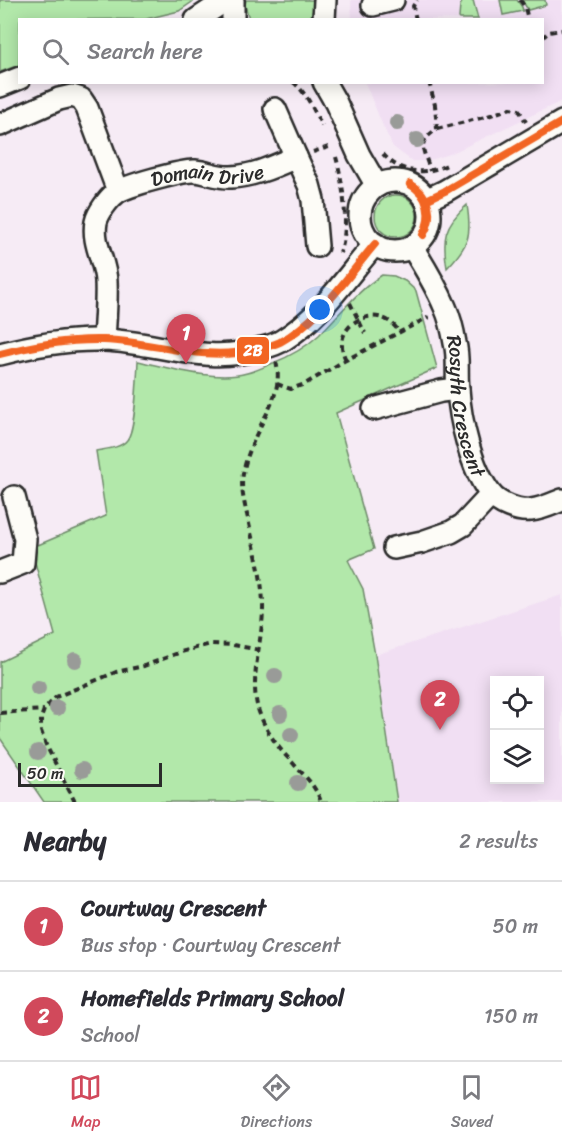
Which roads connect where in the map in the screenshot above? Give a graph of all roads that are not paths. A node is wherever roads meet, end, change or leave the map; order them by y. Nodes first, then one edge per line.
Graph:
1 (226, 0) edge
2 (232, 0) edge
3 (325, 0) edge
4 (199, 18) edge
5 (233, 18) edge
6 (324, 18) edge
7 (18, 79) edge
8 (325, 84) edge
9 (0, 86) edge
10 (275, 108) dead end
11 (562, 122) edge
12 (0, 125) edge
13 (296, 157) junction
14 (377, 186) junction
15 (118, 191) junction
16 (426, 200) junction
17 (375, 244) junction
18 (317, 246) dead end
19 (411, 247) junction
20 (104, 340) junction
21 (0, 354) edge
22 (458, 389) junction
23 (374, 410) dead end
24 (491, 495) junction
25 (14, 496) dead end
26 (562, 500) edge
27 (394, 548) dead end
28 (0, 572) edge

1 - 4 street
2 - 5 street
3 - 6 street
7 - 9 street
8 - 14 street
10 - 13 street
11 - 16 street
12 - 15 street
13 - 15 street, Domain Drive
13 - 18 street
14 - 16 street
14 - 17 street
15 - 20 street
16 - 19 street
17 - 19 street
17 - 20 street
19 - 22 street, Rosyth Crescent
20 - 21 street
22 - 23 street
22 - 24 street, Rosyth Crescent
24 - 26 street, Rosyth Crescent
24 - 27 street
25 - 28 street

